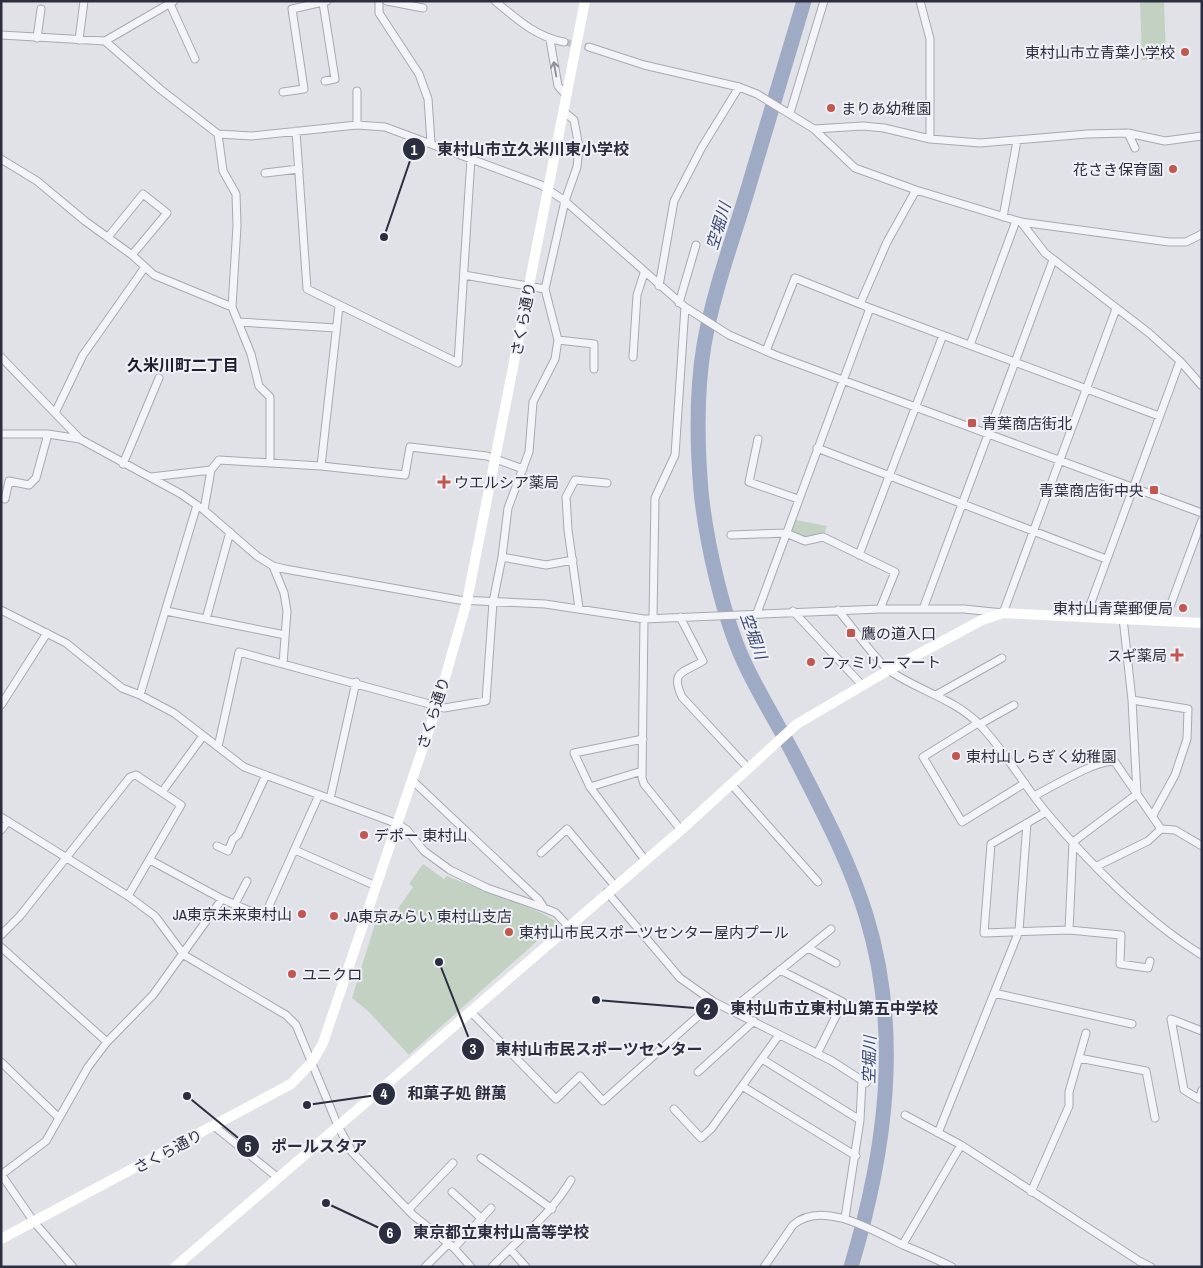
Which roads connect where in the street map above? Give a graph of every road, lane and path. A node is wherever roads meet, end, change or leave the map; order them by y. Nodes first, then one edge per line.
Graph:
1 (84, 1) edge
2 (379, 1) edge
3 (387, 1) edge
4 (495, 1) edge
5 (585, 1) edge
6 (824, 1) edge
7 (920, 1) edge
8 (325, 2) edge
9 (172, 3) edge
10 (423, 8) dead end
11 (41, 9) dead end
12 (1, 35) edge
13 (37, 38) junction
14 (79, 40) junction
15 (550, 40) junction
16 (105, 41) junction
17 (564, 42) tunnel mouth
18 (589, 48) tunnel mouth
19 (195, 59) dead end
20 (325, 81) dead end
21 (739, 87) junction
22 (357, 91) dead end
23 (283, 92) dead end
24 (566, 95) junction
25 (563, 111) junction
26 (789, 112) junction
27 (358, 125) junction
28 (814, 129) junction
29 (296, 132) junction
30 (1128, 133) junction
31 (218, 134) junction
32 (1202, 136) edge
33 (930, 139) junction
34 (1017, 141) junction
35 (430, 142) junction
36 (1135, 148) dead end
37 (472, 158) junction
38 (1, 159) edge
39 (299, 169) junction
40 (265, 173) dead end
41 (548, 190) junction
42 (916, 190) junction
43 (564, 201) junction
44 (1003, 217) junction
45 (1018, 222) junction
46 (1202, 234) edge
47 (108, 237) junction
48 (696, 245) dead end
49 (132, 255) junction
50 (1053, 260) junction
51 (145, 268) junction
52 (644, 273) junction
53 (464, 275) junction
54 (659, 286) junction
55 (529, 288) junction
56 (545, 289) junction
57 (860, 304) junction
58 (682, 305) junction
59 (338, 306) junction
60 (232, 307) junction
61 (870, 308) junction
62 (1116, 308) junction
63 (239, 322) junction
64 (336, 328) junction
65 (943, 335) junction
66 (558, 340) junction
67 (970, 345) junction
68 (766, 351) junction
69 (1, 357) edge
70 (633, 357) dead end
71 (1180, 361) junction
72 (1015, 362) junction
73 (594, 369) dead end
74 (159, 378) dead end
75 (843, 380) junction
76 (1202, 386) edge
77 (1086, 389) junction
78 (916, 406) junction
79 (55, 413) junction
80 (1159, 416) junction
81 (1, 434) edge
82 (48, 434) junction
83 (988, 434) junction
84 (80, 439) junction
85 (758, 439) dead end
86 (817, 448) junction
87 (495, 458) junction
88 (1060, 460) junction
89 (270, 462) junction
90 (123, 464) junction
91 (321, 466) junction
92 (211, 470) junction
93 (523, 470) junction
94 (889, 476) junction
95 (150, 477) junction
96 (607, 483) dead end
97 (1132, 488) junction
98 (5, 499) dead end
99 (798, 499) junction
100 (962, 504) junction
101 (197, 505) junction
102 (204, 510) junction
103 (1202, 513) edge
104 (1202, 520) edge
105 (1033, 531) junction
106 (230, 532) junction
107 (786, 533) junction
108 (731, 535) dead end
109 (859, 555) junction
110 (502, 557) junction
111 (1106, 559) junction
112 (573, 560) junction
113 (273, 566) junction
114 (467, 600) junction
115 (493, 602) junction
116 (579, 608) junction
117 (880, 609) junction
118 (923, 609) junction
119 (1, 610) edge
120 (166, 610) junction
121 (838, 610) junction
122 (793, 611) junction
123 (756, 613) junction
124 (1003, 613) junction
125 (1086, 616) junction
126 (680, 617) junction
127 (652, 618) junction
128 (1123, 618) junction
129 (206, 619) junction
130 (644, 619) junction
131 (1165, 620) junction
132 (1202, 622) edge
133 (47, 633) junction
134 (286, 635) junction
135 (1002, 658) dead end
136 (283, 664) junction
137 (889, 670) junction
138 (356, 682) junction
139 (862, 685) junction
140 (936, 694) junction
141 (140, 695) junction
142 (1132, 700) junction
143 (1, 705) edge
144 (1014, 705) dead end
145 (437, 706) junction
146 (979, 724) junction
147 (203, 736) junction
148 (642, 739) junction
149 (218, 747) junction
150 (748, 768) junction
151 (642, 771) junction
152 (266, 775) junction
153 (412, 780) junction
154 (1025, 783) junction
155 (731, 784) junction
156 (590, 787) junction
157 (162, 792) junction
158 (1138, 794) junction
159 (319, 795) junction
160 (1034, 796) junction
161 (330, 798) junction
162 (1046, 812) junction
163 (1153, 815) junction
164 (1, 817) edge
165 (8, 821) junction
166 (1027, 823) junction
167 (398, 824) junction
168 (1162, 828) junction
169 (1, 830) edge
170 (681, 830) junction
171 (1073, 842) junction
172 (217, 846) dead end
173 (1202, 846) edge
174 (295, 850) junction
175 (541, 852) dead end
176 (66, 858) junction
177 (150, 860) junction
178 (645, 860) junction
179 (1097, 866) junction
180 (247, 881) dead end
181 (818, 882) dead end
182 (376, 886) junction
183 (611, 889) junction
184 (128, 896) junction
185 (222, 899) junction
186 (235, 904) junction
187 (544, 908) junction
188 (568, 926) junction
189 (831, 930) dead end
190 (1069, 930) junction
191 (1019, 931) junction
192 (1, 935) edge
193 (1, 947) edge
194 (808, 948) junction
195 (184, 955) junction
196 (1202, 955) edge
197 (1150, 961) dead end
198 (836, 963) dead end
199 (780, 970) junction
200 (994, 992) junction
201 (714, 1002) junction
202 (731, 1010) junction
203 (471, 1012) junction
204 (754, 1021) junction
205 (1132, 1024) dead end
206 (1202, 1031) edge
207 (1086, 1033) dead end
208 (779, 1036) junction
209 (107, 1042) junction
210 (817, 1054) junction
211 (1079, 1058) junction
212 (762, 1059) junction
213 (1, 1062) edge
214 (312, 1062) junction
215 (698, 1072) dead end
216 (742, 1086) junction
217 (1202, 1090) edge
218 (674, 1109) dead end
219 (905, 1115) dead end
220 (58, 1116) junction
221 (1155, 1118) dead end
222 (860, 1120) junction
223 (214, 1126) junction
224 (338, 1126) junction
225 (938, 1132) junction
226 (961, 1145) junction
227 (856, 1156) junction
228 (481, 1158) dead end
229 (453, 1163) dead end
230 (1, 1175) edge
231 (277, 1177) junction
232 (571, 1180) dead end
233 (452, 1192) dead end
234 (1031, 1192) junction
235 (491, 1208) dead end
236 (552, 1209) junction
237 (408, 1210) junction
238 (482, 1219) junction
239 (846, 1219) junction
240 (34, 1222) junction
241 (1, 1239) edge
242 (903, 1244) junction
243 (451, 1246) junction
244 (511, 1250) junction
245 (949, 1266) edge
246 (73, 1267) edge
247 (175, 1267) edge
248 (425, 1267) edge
249 (471, 1267) edge
250 (492, 1267) edge
251 (526, 1267) edge
252 (764, 1267) edge
253 (1151, 1267) edge

1 - 14 street
2 - 35 street
3 - 10 street
4 - 15 street
5 - 24 street, さくら通り
6 - 26 street
7 - 33 street
8 - 20 street
8 - 23 street
9 - 16 street
9 - 19 street
11 - 13 street
12 - 13 street
13 - 14 street
14 - 16 street
15 - 17 street
24 -> 15 street
16 - 31 street
18 - 21 street
21 - 26 street
21 - 54 street
22 - 27 street
24 - 25 street, さくら通り
25 - 41 street, さくら通り
25 - 43 street
26 - 28 street
27 - 29 street
27 - 35 street
28 - 33 street
28 - 42 street
29 - 31 street
29 - 39 street
30 - 32 street
30 - 34 street
30 - 36 street
31 - 60 street
33 - 34 street
34 - 44 street
35 - 37 street
37 - 41 street
37 - 53 street
38 - 47 street
39 - 40 street
39 - 59 street
41 - 43 street
41 - 55 street, さくら通り
42 - 44 street
42 - 57 street
43 - 52 street
43 - 56 street
44 - 45 street
45 - 46 street
45 - 50 street
45 - 67 street
47 - 49 street
47 - 49 street
48 - 58 street
49 - 51 street
50 - 62 street
50 - 72 street
51 - 60 street
51 - 79 street
52 - 54 street
52 - 70 street
53 - 55 street
53 - 59 street
54 - 58 street
55 - 56 street
55 - 87 street, さくら通り
56 - 66 street
57 - 61 street
57 - 68 street
58 - 68 street
58 - 127 street
59 - 64 street
60 - 63 street
61 - 65 street
61 - 75 street
62 - 71 street
62 - 77 street
63 - 64 street
63 - 89 street
64 - 91 street
65 - 67 street
65 - 78 street
66 - 73 street
66 - 93 street
67 - 72 street
68 - 75 street
69 - 79 street
71 - 76 street
71 - 80 street
72 - 77 street
72 - 83 street
74 - 90 street
75 - 78 street
75 - 86 street
77 - 80 street
77 - 88 street
78 - 83 street
78 - 94 street
79 - 84 street
80 - 97 street
81 - 82 street
82 - 84 street
82 - 98 street
83 - 88 street
83 - 100 street
84 - 90 street
85 - 99 street
86 - 94 street
86 - 99 street
87 - 91 street
87 - 93 street
87 - 114 street, さくら通り
88 - 97 street
88 - 105 street
89 - 91 street
89 - 92 street
90 - 95 street
92 - 95 street
92 - 102 street
93 - 110 street
94 - 100 street
94 - 109 street
95 - 101 street
96 - 112 street
97 - 103 street
97 - 111 street
99 - 107 street
100 - 105 street
100 - 118 street
101 - 102 street
101 - 120 street
102 - 106 street
104 - 131 street
105 - 111 street
105 - 124 street
106 - 113 street
106 - 129 street
107 - 108 street
107 - 109 street
107 - 123 street
109 - 117 street
110 - 112 street
110 - 115 street
111 - 125 street
112 - 116 street
113 - 114 street
113 - 134 street
114 - 115 street
114 - 145 street, さくら通り
115 - 116 street
115 - 145 street
116 - 130 street
117 - 118 street
117 - 121 street
118 - 124 street
119 - 133 street
120 - 129 street
120 - 141 street
121 - 122 street
121 - 137 street
122 - 123 street
122 - 139 street
123 - 126 street
124 - 125 street
124 - 137 street
125 - 128 street
126 - 127 street
126 - 150 street
127 - 130 street
128 - 131 street
128 - 142 street
129 - 134 street
130 - 148 street
131 - 132 street
133 - 141 street
133 - 143 street
134 - 136 street
135 - 140 street
136 - 138 street
136 - 149 street
137 - 139 street
137 - 140 street
138 - 145 street
138 - 161 street
139 - 150 street
140 - 146 street
141 - 147 street
142 - 158 street
142 - 163 street
144 - 146 street
145 - 153 street, さくら通り
146 - 154 street
146 - 154 street
147 - 149 street
147 - 157 street
148 - 151 street
148 - 156 street
149 - 152 street
150 - 155 street
151 - 156 street
151 - 170 street
152 - 159 street
152 - 172 street
153 - 167 street, さくら通り
153 - 187 street
154 - 160 street
155 - 170 street
155 - 181 street
156 - 178 street
157 - 176 street
157 - 177 street
158 - 160 street
158 - 163 street
158 - 171 street
159 - 161 street
159 - 174 street
160 - 162 street
161 - 167 street
162 - 166 street
162 - 171 street
163 - 168 street
164 - 165 street
165 - 169 street
165 - 176 street
166 - 191 street
166 - 191 street
167 - 182 street, さくら通り
167 - 187 street
168 - 173 street
168 - 179 street
170 - 178 street
171 - 179 street
171 - 190 street
174 - 182 street
174 - 186 street
175 - 183 street
176 - 184 street
176 - 192 street
177 - 184 street
177 - 185 street
178 - 183 street
179 - 196 street
180 - 186 street
182 - 214 street, さくら通り
183 - 188 street
183 - 201 street
184 - 195 street
185 - 186 street
185 - 195 street
187 - 188 street
188 - 203 street
189 - 194 street
190 - 191 street
190 - 197 street
191 - 200 street
193 - 209 street
194 - 198 street
194 - 199 street
195 - 209 street
195 - 214 street
199 - 202 street
199 - 210 street
200 - 205 street
200 - 225 street
201 - 202 street
201 - 203 street
202 - 204 street
203 - 224 street
204 - 208 street
204 - 215 street
206 - 217 street
207 - 211 street
208 - 210 street
208 - 212 street
209 - 220 street
210 - 222 street
211 - 221 street
211 - 234 street
212 - 216 street
212 - 222 street
213 - 220 street
214 - 223 street, さくら通り
214 - 224 street
216 - 218 street
216 - 227 street
219 - 225 street
220 - 230 street
222 - 227 street
223 - 231 street
223 - 240 street, さくら通り
224 - 231 street
224 - 237 street
225 - 226 street
226 - 234 street
226 - 242 street
227 - 239 street
228 - 236 street
229 - 237 street
230 - 240 street
231 - 247 street
232 - 236 street
233 - 238 street
234 - 253 street
235 - 238 street
236 - 244 street
237 - 243 street
238 - 243 street
239 - 242 street
239 - 252 street
240 - 241 street, さくら通り
240 - 246 street
242 - 245 street
243 - 248 street
243 - 249 street
244 - 250 street
244 - 251 street

